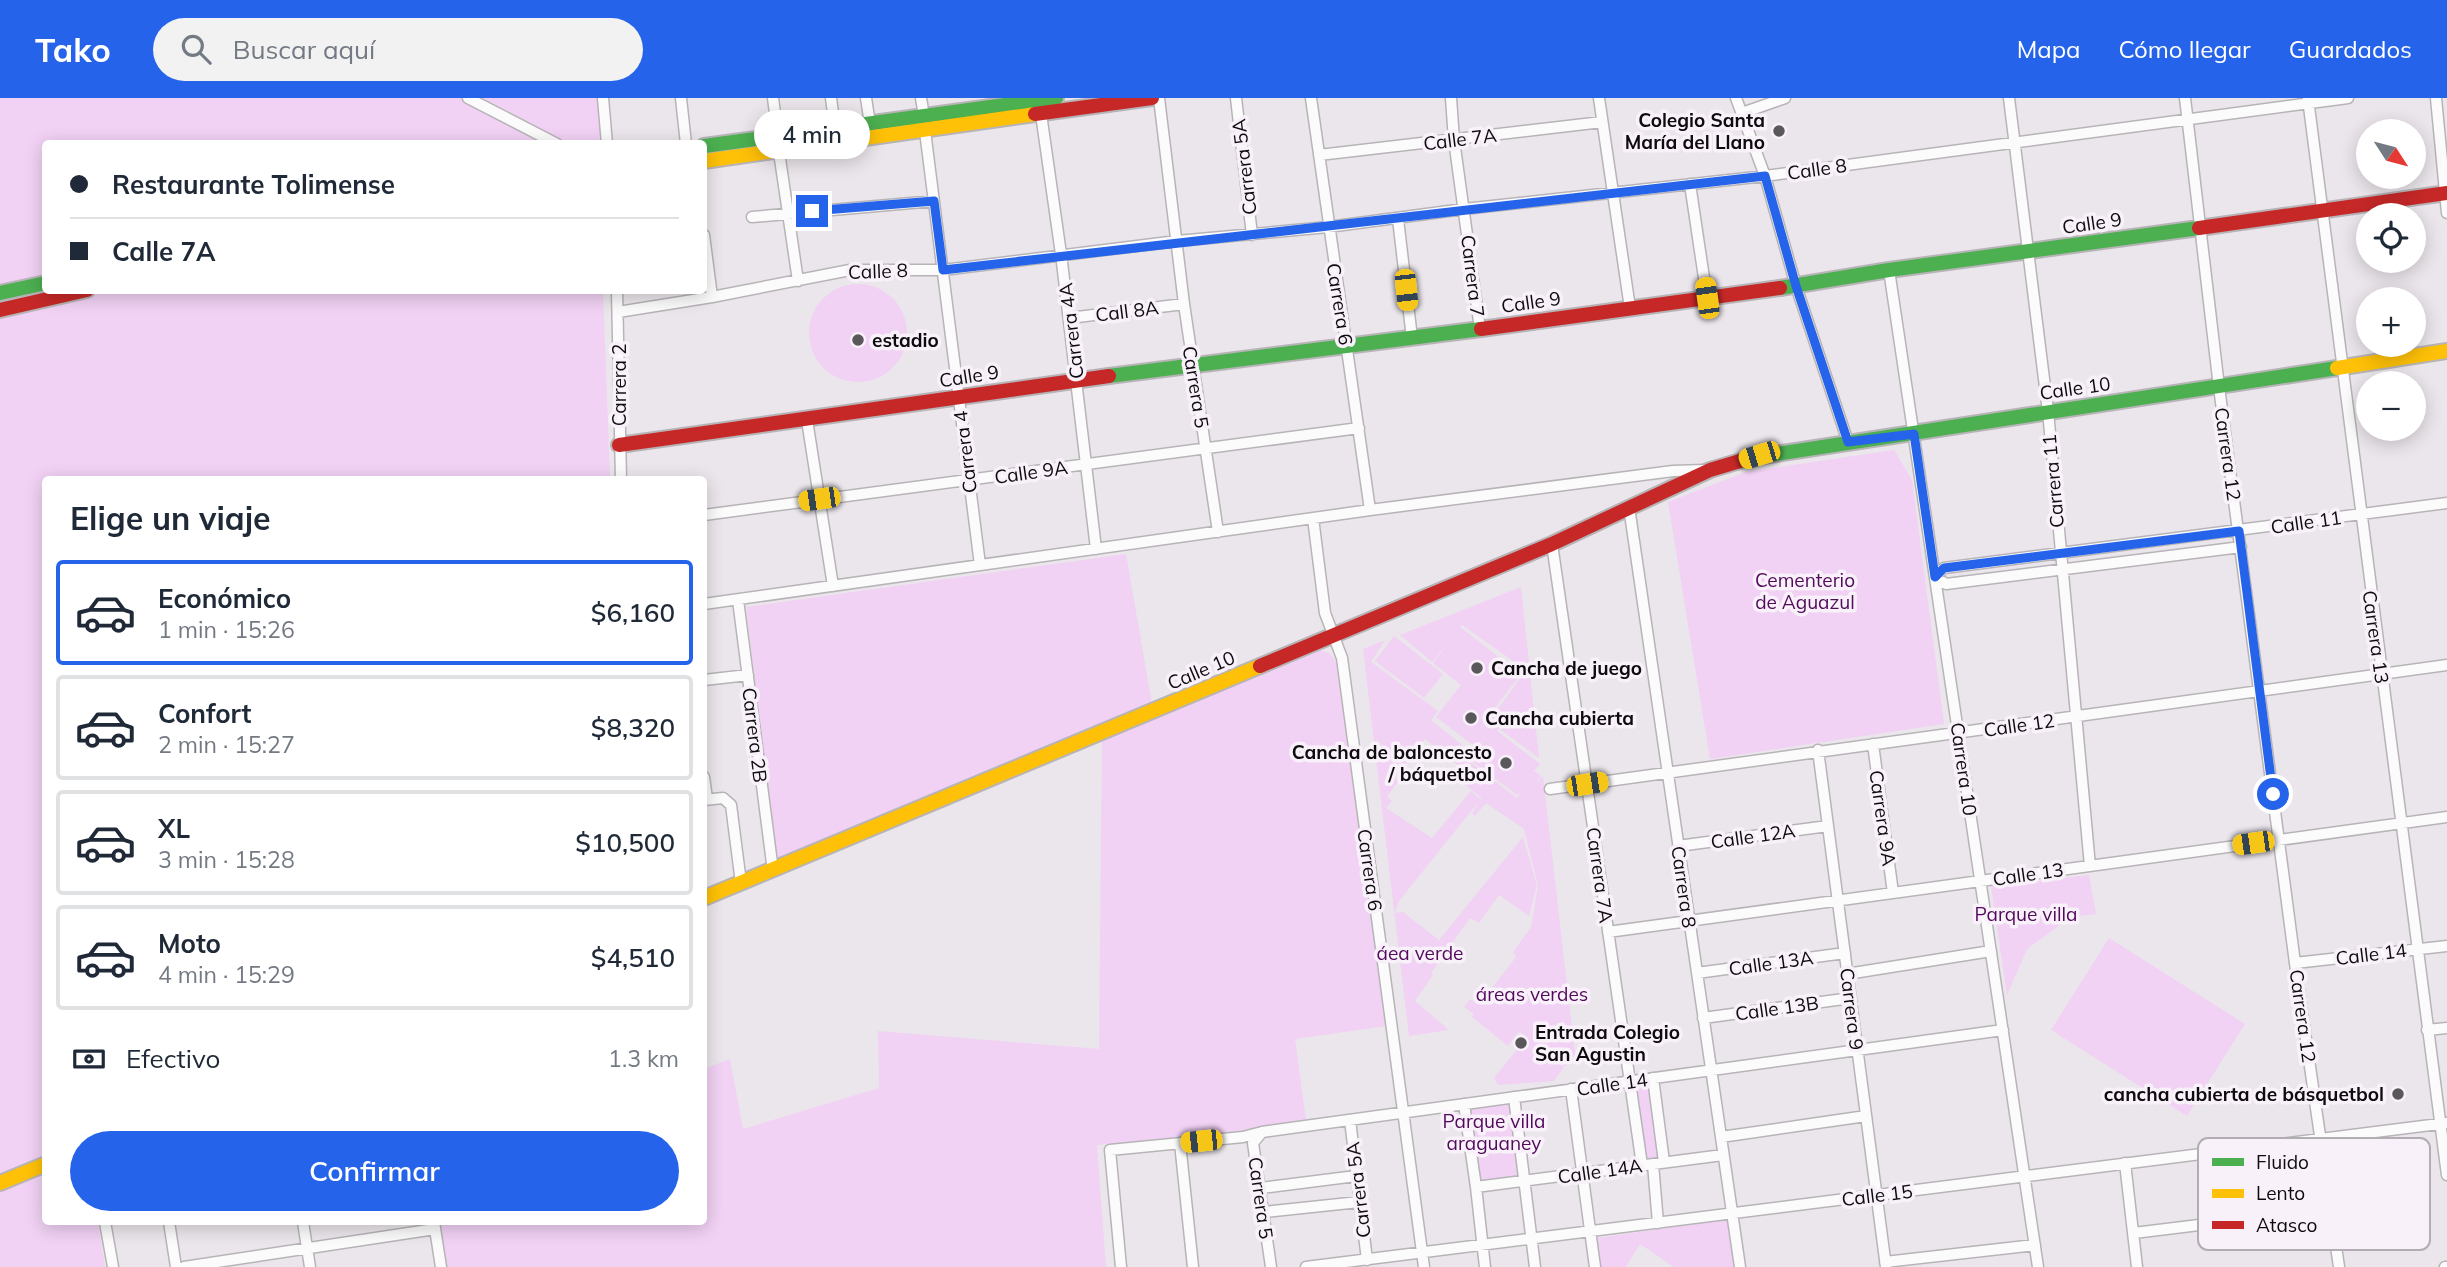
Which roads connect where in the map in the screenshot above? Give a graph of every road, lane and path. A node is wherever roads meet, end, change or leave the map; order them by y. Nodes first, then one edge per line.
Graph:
1 (468, 98) edge
2 (603, 98) edge
3 (681, 98) edge
4 (773, 98) edge
5 (831, 98) edge
6 (866, 98) edge
7 (921, 98) edge
8 (1056, 98) edge
9 (1152, 98) edge
10 (1159, 98) edge
11 (1236, 98) edge
12 (1311, 98) edge
13 (1451, 98) edge
14 (1599, 98) edge
15 (1736, 98) edge
16 (1785, 98) edge
17 (2009, 98) edge
18 (2185, 98) edge
19 (2348, 98) edge
20 (2436, 98) edge
21 (2308, 101) edge
22 (1742, 113) junction
23 (1041, 114) junction
24 (2187, 120) junction
25 (1602, 122) junction
26 (870, 124) junction
27 (924, 124) junction
28 (835, 128) junction
29 (778, 136) junction
30 (549, 140) edge
31 (607, 140) edge
32 (686, 140) edge
33 (1454, 140) junction
34 (2015, 142) junction
35 (707, 146) edge
36 (779, 152) junction
37 (1318, 155) junction
38 (707, 161) edge
39 (1765, 176) junction
40 (1690, 184) junction
41 (1612, 193) junction
42 (2446, 193) edge
43 (934, 201) junction
44 (1464, 209) junction
45 (2322, 212) junction
46 (788, 213) junction
47 (2447, 213) edge
48 (752, 217) dead end
49 (1398, 219) junction
50 (1328, 227) junction
51 (2201, 228) junction
52 (1252, 235) junction
53 (1177, 242) junction
54 (2029, 251) junction
55 (1062, 254) junction
56 (707, 258) edge
57 (943, 270) junction
58 (1889, 270) junction
59 (798, 281) junction
60 (42, 285) edge
61 (1796, 286) junction
62 (0, 293) edge
63 (70, 294) edge
64 (617, 294) edge
65 (712, 297) junction
66 (1707, 298) junction
67 (1184, 304) junction
68 (1629, 308) junction
69 (0, 310) edge
70 (618, 312) junction
71 (1069, 318) junction
72 (1480, 329) junction
73 (1412, 338) junction
74 (1347, 347) junction
75 (2447, 351) edge
76 (2341, 366) junction
77 (1193, 367) junction
78 (1076, 380) junction
79 (2219, 387) junction
80 (959, 397) junction
81 (2048, 411) junction
82 (807, 420) junction
83 (1359, 428) junction
84 (1914, 434) junction
85 (1848, 442) junction
86 (619, 445) junction
87 (1206, 450) junction
88 (1086, 464) junction
89 (1710, 470) junction
90 (621, 476) edge
91 (969, 481) junction
92 (819, 499) junction
93 (2447, 503) edge
94 (1629, 507) junction
95 (1370, 510) junction
96 (2360, 514) junction
97 (707, 515) edge
98 (1313, 518) junction
99 (2239, 531) junction
100 (1218, 532) junction
101 (1552, 544) junction
102 (2241, 547) junction
103 (1096, 549) junction
104 (2059, 553) junction
105 (980, 565) junction
106 (2061, 570) junction
107 (1935, 577) junction
108 (833, 586) junction
109 (738, 600) junction
110 (707, 604) edge
111 (1334, 636) junction
112 (2447, 665) edge
113 (2381, 674) junction
114 (748, 675) junction
115 (707, 680) edge
116 (2260, 691) junction
117 (2076, 718) junction
118 (1958, 734) junction
119 (1873, 744) junction
120 (1818, 750) junction
121 (1667, 772) junction
122 (1587, 784) junction
123 (1550, 789) dead end
124 (707, 799) edge
125 (2447, 817) edge
126 (2401, 823) junction
127 (1828, 826) junction
128 (2279, 840) junction
129 (1678, 846) junction
130 (2090, 866) junction
131 (773, 871) junction
132 (1980, 881) junction
133 (741, 883) junction
134 (1893, 893) junction
135 (707, 897) edge
136 (1838, 901) junction
137 (1689, 921) junction
138 (1608, 932) junction
139 (2447, 946) edge
140 (2417, 949) junction
141 (1991, 951) junction
142 (1845, 953) junction
143 (2295, 963) junction
144 (1697, 973) junction
145 (1847, 974) junction
146 (1851, 998) junction
147 (1703, 1018) junction
148 (2447, 1028) edge
149 (2003, 1030) junction
150 (2427, 1030) junction
151 (1857, 1050) junction
152 (1711, 1070) junction
153 (1653, 1078) junction
154 (1630, 1082) junction
155 (1571, 1089) junction
156 (1514, 1097) junction
157 (1464, 1104) junction
158 (1402, 1113) junction
159 (1866, 1116) junction
160 (1350, 1120) junction
161 (2444, 1123) edge
162 (1262, 1132) junction
163 (1721, 1137) junction
164 (2320, 1138) edge
165 (2328, 1138) edge
166 (1180, 1143) junction
167 (2198, 1154) edge
168 (1723, 1155) junction
169 (1659, 1163) junction
170 (2125, 1163) junction
171 (1642, 1165) junction
172 (42, 1166) edge
173 (1582, 1173) junction
174 (2447, 1175) edge
175 (1356, 1176) junction
176 (2024, 1176) junction
177 (1525, 1181) junction
178 (0, 1183) edge
179 (1476, 1187) junction
180 (1261, 1188) junction
181 (1876, 1195) junction
182 (1359, 1202) junction
183 (1264, 1212) junction
184 (1732, 1213) junction
185 (1658, 1223) junction
186 (106, 1225) edge
187 (169, 1225) edge
188 (303, 1225) edge
189 (435, 1225) edge
190 (2198, 1225) edge
191 (1591, 1231) junction
192 (2134, 1233) junction
193 (1532, 1239) junction
194 (1483, 1245) junction
195 (2035, 1245) junction
196 (307, 1247) junction
197 (1422, 1253) junction
198 (1367, 1260) junction
199 (1885, 1264) edge
200 (1331, 1266) edge
201 (113, 1267) edge
202 (176, 1267) edge
203 (184, 1267) edge
204 (310, 1267) edge
205 (441, 1267) edge
206 (1121, 1267) edge
207 (1193, 1267) edge
208 (1271, 1267) edge
209 (1306, 1267) edge
210 (1424, 1267) edge
211 (1485, 1267) edge
212 (1535, 1267) edge
213 (1595, 1267) edge
214 (1740, 1267) edge
215 (2038, 1267) edge
216 (2137, 1267) edge

1 - 30 street
2 - 31 street
3 - 32 street
4 - 29 street
5 - 28 street
6 - 26 street
7 - 27 street, Carrera 4
8 - 27 street
9 - 23 street
10 - 53 street
11 - 52 street, Carrera 5A
12 - 37 street, Carrera 6
13 - 33 street, Carrera 7
14 - 25 street
15 - 22 street
16 - 22 street
17 - 34 street, Carrera 11
18 - 24 street, Carrera 12
19 - 21 street, Calle 8
20 - 42 street
21 - 24 street, Calle 8
21 - 45 street, Carrera 13
22 - 39 street
23 - 27 street
23 - 55 street, Carrera 4A
24 - 34 street, Calle 8
24 - 51 street, Carrera 12
25 - 33 street, Calle 7A
25 - 41 street
26 - 27 street
26 - 28 street
27 - 36 street
27 - 43 street, Carrera 4
28 - 29 street
29 - 35 street
33 - 37 street, Calle 7A
33 - 44 street, Carrera 7
34 - 39 street, Calle 8
34 - 54 street, Carrera 11
36 - 38 street
36 - 46 street
37 - 50 street, Carrera 6
39 - 40 street, Calle 8
39 - 61 street
40 - 41 street, Calle 8
40 - 66 street
41 - 44 street, Calle 8
41 - 68 street
42 - 45 street, Calle 9
42 - 47 street
43 - 46 street
43 - 57 street, Carrera 4
44 - 49 street, Calle 8
44 - 72 street, Carrera 7
45 - 51 street, Calle 9
45 - 76 street, Carrera 13
46 - 48 street
46 - 59 street
49 - 50 street, Calle 8
49 - 73 street
50 - 52 street, Calle 8
50 - 74 street, Carrera 6
51 - 54 street, Calle 9
51 - 79 street, Carrera 12
52 - 53 street, Calle 8
53 - 55 street, Calle 8
53 - 67 street, Carrera 5
54 - 58 street, Calle 9
54 - 81 street, Carrera 11
55 - 57 street, Calle 8
55 - 71 street, Carrera 4A
56 - 65 street
57 - 59 street, Calle 8
57 - 80 street, Carrera 4
58 - 61 street, Calle 9
58 - 84 street, Carrera 10
59 - 65 street, Calle 8
60 - 62 street
61 - 66 street, Calle 9
61 - 85 street
63 - 69 street
64 - 70 street, Carrera 2
65 - 70 street, Calle 8
66 - 68 street, Calle 9
67 - 71 street, Call 8A
67 - 77 street, Carrera 5
68 - 72 street, Calle 9
70 - 86 street, Carrera 2
71 - 78 street, Carrera 4A
72 - 73 street, Calle 9
73 - 74 street, Calle 9
74 - 77 street, Calle 9
74 - 83 street, Carrera 6
75 - 76 street, Calle 10
76 - 79 street, Calle 10
76 - 96 street, Carrera 13
77 - 78 street, Calle 9
77 - 87 street, Carrera 5
78 - 80 street, Calle 9
78 - 88 street, Carrera 4A
79 - 81 street, Calle 10
79 - 99 street, Carrera 12
80 - 82 street, Calle 9
80 - 91 street, Carrera 4
81 - 84 street, Calle 10
81 - 104 street, Carrera 11
82 - 86 street, Calle 9
82 - 92 street
83 - 87 street, Calle 9A
83 - 95 street, Carrera 6
84 - 85 street, Calle 10
84 - 107 street, Carrera 10
85 - 89 street, Calle 10
86 - 90 street, Carrera 2
87 - 88 street, Calle 9A
87 - 100 street, Carrera 5
88 - 91 street, Calle 9A
88 - 103 street, Carrera 4A
89 - 94 street, Calle 10
89 - 95 street, Calle 10
91 - 92 street, Calle 9A
91 - 105 street, Carrera 4
92 - 97 street, Calle 9A
92 - 108 street
93 - 96 street, Calle 11
94 - 101 street, Calle 10
94 - 121 street, Carrera 8
95 - 98 street, Calle 10
96 - 99 street, Calle 11
96 - 113 street, Carrera 13
98 - 100 street, Calle 10
98 - 111 street, Carrera 6
99 - 102 street, Carrera 12
99 - 104 street, Calle 11
100 - 103 street, Calle 10
101 - 111 street, Calle 10
101 - 122 street, Carrera 7A
102 - 106 street
102 - 116 street, Carrera 12
103 - 105 street, Calle 10
104 - 106 street, Carrera 11
104 - 107 street, Calle 11
105 - 108 street, Calle 10
106 - 107 street
106 - 117 street, Carrera 11
107 - 118 street, Carrera 10
108 - 109 street, Calle 10
109 - 110 street, Calle 10
109 - 114 street, Carrera 2B
111 - 131 street, Calle 10
111 - 158 street, Carrera 6
112 - 113 street, Calle 12
113 - 116 street, Calle 12
113 - 126 street, Carrera 13
114 - 115 street
114 - 131 street, Carrera 2B
116 - 117 street, Calle 12
116 - 128 street, Carrera 12
117 - 118 street, Calle 12
117 - 130 street, Carrera 11
118 - 119 street, Calle 12
118 - 132 street, Carrera 10
119 - 120 street, Calle 12
119 - 134 street, Carrera 9A
120 - 121 street, Calle 12
120 - 127 street, Carrera 9
121 - 122 street, Calle 12
121 - 129 street, Carrera 8
122 - 123 street, Calle 12
122 - 138 street, Carrera 7A
124 - 133 street
125 - 126 street, Calle 13
126 - 128 street, Calle 13
126 - 140 street, Carrera 13
127 - 129 street, Calle 12A
127 - 136 street, Carrera 9
128 - 130 street, Calle 13
128 - 143 street, Carrera 12
129 - 137 street, Carrera 8
130 - 132 street, Calle 13
131 - 133 street, Calle 10
132 - 134 street, Calle 13
132 - 141 street, Carrera 10
133 - 135 street, Calle 10
134 - 136 street, Calle 13
136 - 137 street, Calle 13
136 - 142 street, Carrera 9
137 - 138 street, Calle 13
137 - 144 street, Carrera 8
138 - 154 street, Carrera 7A
139 - 140 street, Calle 14
140 - 143 street, Calle 14
140 - 150 street, Carrera 13
141 - 145 street
141 - 149 street, Carrera 10
142 - 144 street, Calle 13A
142 - 145 street, Carrera 9
143 - 164 street, Carrera 12
144 - 147 street, Carrera 8
145 - 146 street, Carrera 9
146 - 147 street, Calle 13B
146 - 151 street, Carrera 9
147 - 152 street, Carrera 8
148 - 150 street
149 - 151 street, Calle 14
149 - 176 street, Carrera 10
150 - 161 street, Carrera 13
151 - 152 street, Calle 14
151 - 159 street, Carrera 9
152 - 153 street, Calle 14
152 - 163 street, Carrera 8
153 - 154 street, Calle 14
153 - 169 street
154 - 155 street, Calle 14
154 - 171 street, Carrera 7A
155 - 156 street, Calle 14
155 - 173 street
156 - 157 street, Calle 14
156 - 177 street
157 - 158 street, Calle 14
157 - 179 street
158 - 160 street, Calle 14
158 - 197 street, Carrera 6
159 - 163 street
159 - 181 street, Carrera 9
160 - 162 street, Calle 14
160 - 175 street, Carrera 5A
161 - 165 street, Calle 15
161 - 174 street, Carrera 13
162 - 166 street, Calle 14
162 - 180 street, Carrera 5
163 - 168 street, Carrera 8
166 - 206 street, Calle 14
166 - 207 street
167 - 170 street, Calle 15
168 - 169 street, Calle 14A
168 - 184 street, Carrera 8
169 - 171 street, Calle 14A
169 - 185 street
170 - 176 street, Calle 15
170 - 192 street
171 - 173 street, Calle 14A
172 - 178 street
173 - 177 street, Calle 14A
173 - 191 street
175 - 180 street
175 - 182 street, Carrera 5A
176 - 181 street, Calle 15
176 - 195 street, Carrera 10
177 - 179 street, Calle 14A
177 - 193 street
179 - 194 street
180 - 183 street, Carrera 5
181 - 184 street, Calle 15
181 - 199 street, Carrera 9
182 - 183 street
182 - 198 street, Carrera 5A
183 - 208 street, Carrera 5
184 - 185 street, Calle 15
184 - 214 street, Carrera 8
185 - 191 street, Calle 15
186 - 201 street
187 - 202 street
188 - 196 street
189 - 196 street
189 - 205 street
190 - 192 street
191 - 193 street, Calle 15
191 - 213 street
192 - 216 street
193 - 194 street, Calle 15
193 - 212 street
194 - 197 street, Calle 15
194 - 211 street
195 - 199 street
195 - 215 street, Carrera 10
196 - 203 street
196 - 204 street
197 - 198 street, Calle 15
197 - 210 street, Carrera 6
198 - 200 street, Calle 15
200 - 209 street, Calle 15

